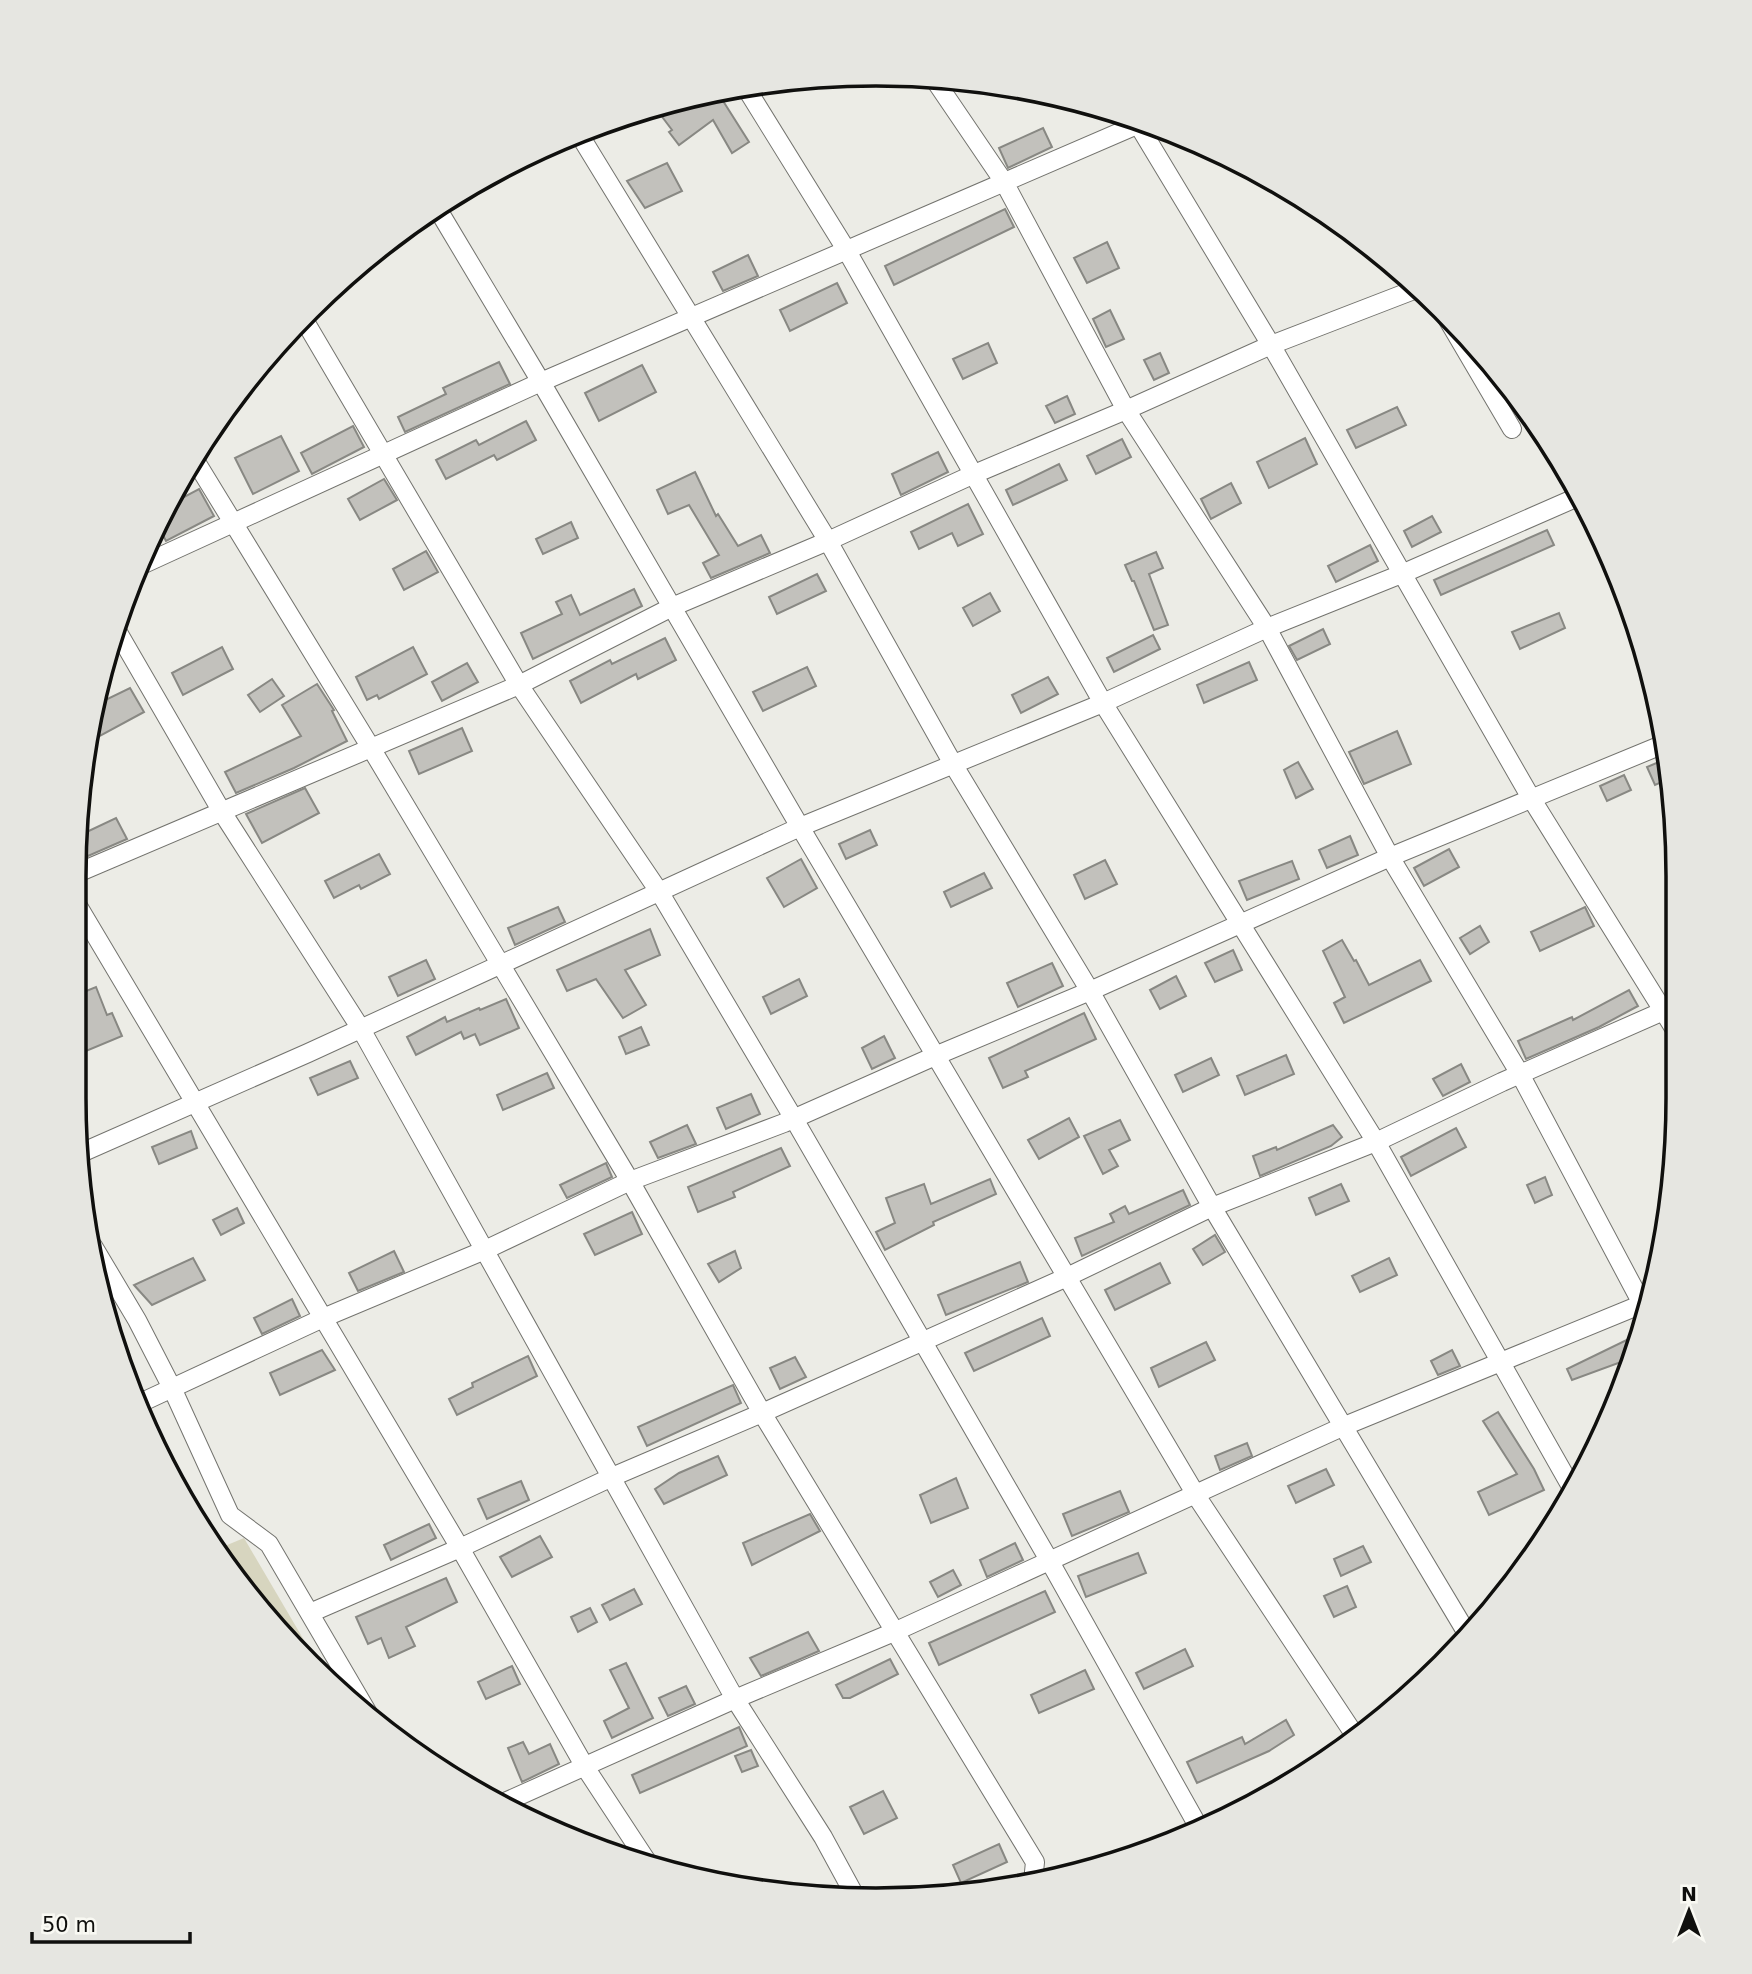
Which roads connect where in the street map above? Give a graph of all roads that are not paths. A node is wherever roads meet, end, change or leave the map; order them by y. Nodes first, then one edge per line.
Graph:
1 (940, 88) edge
2 (751, 96) edge
3 (1126, 127) edge
4 (1147, 134) edge
5 (584, 142) edge
6 (1004, 182) junction
7 (442, 216) edge
8 (847, 251) junction
9 (1408, 292) edge
10 (691, 317) junction
11 (308, 327) edge
12 (1271, 345) junction
13 (1466, 351) edge
14 (541, 382) junction
15 (1126, 410) junction
16 (1512, 429) dead end
17 (383, 454) junction
18 (200, 468) edge
19 (972, 475) junction
20 (1571, 500) edge
21 (234, 523) junction
22 (828, 541) junction
23 (152, 560) edge
24 (1404, 573) junction
25 (672, 607) junction
26 (1267, 628) junction
27 (122, 640) edge
28 (519, 685) junction
29 (1103, 703) junction
30 (371, 748) junction
31 (1655, 748) edge
32 (953, 765) junction
33 (1531, 797) junction
34 (222, 812) junction
35 (800, 827) junction
36 (1390, 857) junction
37 (86, 869) edge
38 (660, 893) junction
39 (86, 920) edge
40 (1239, 924) junction
41 (501, 965) junction
42 (1090, 991) junction
43 (1666, 1002) edge
44 (1666, 1010) edge
45 (361, 1029) junction
46 (936, 1056) junction
47 (1520, 1074) junction
48 (195, 1103) junction
49 (794, 1119) junction
50 (1376, 1142) junction
51 (87, 1150) edge
52 (630, 1181) junction
53 (1212, 1208) junction
54 (485, 1250) junction
55 (104, 1264) edge
56 (1067, 1277) junction
57 (1641, 1296) edge
58 (1637, 1311) edge
59 (323, 1318) junction
60 (922, 1341) junction
61 (1502, 1363) junction
62 (172, 1388) junction
63 (146, 1400) edge
64 (762, 1413) junction
65 (1342, 1427) junction
66 (612, 1477) junction
67 (1567, 1480) edge
68 (1195, 1493) junction
69 (460, 1548) junction
70 (1049, 1560) junction
71 (310, 1613) junction
72 (1463, 1627) edge
73 (894, 1632) junction
74 (356, 1693) edge
75 (735, 1699) junction
76 (1351, 1729) edge
77 (585, 1767) junction
78 (512, 1799) edge
79 (1195, 1821) edge
80 (641, 1852) edge
81 (1034, 1872) edge
82 (850, 1888) edge

1 - 6 street
2 - 8 street
3 - 6 street
4 - 12 street
5 - 10 street
6 - 8 street
6 - 15 street
7 - 14 street
8 - 10 street
8 - 19 street
9 - 12 street
10 - 14 street
10 - 22 street
11 - 17 street
12 - 15 street
12 - 24 street
13 - 16 street
14 - 17 street
14 - 25 street
15 - 19 street
15 - 26 street
17 - 21 street
17 - 28 street
18 - 21 street
19 - 22 street
19 - 29 street
20 - 24 street
21 - 23 street
21 - 30 street
22 - 25 street
22 - 32 street
24 - 26 street
24 - 33 street
25 - 28 street
25 - 35 street
26 - 29 street
26 - 36 street
27 - 34 street
28 - 30 street
28 - 38 street
29 - 32 street
29 - 40 street
30 - 34 street
30 - 41 street
31 - 33 street
32 - 35 street
32 - 42 street
33 - 36 street
33 - 43 street
34 - 37 street
34 - 45 street
35 - 38 street
35 - 46 street
36 - 40 street
36 - 47 street
38 - 41 street
38 - 49 street
39 - 48 street
40 - 42 street
40 - 50 street
41 - 45 street
41 - 52 street
42 - 46 street
42 - 53 street
44 - 47 street
45 - 48 street
45 - 54 street
46 - 49 street
46 - 56 street
47 - 50 street
47 - 57 street
48 - 51 street
48 - 59 street
49 - 52 street
49 - 60 street
50 - 53 street
50 - 61 street
52 - 54 street
52 - 64 street
53 - 56 street
53 - 65 street
54 - 59 street
54 - 66 street
55 - 62 street
56 - 60 street
56 - 68 street
58 - 61 street
59 - 62 street
59 - 69 street
60 - 64 street
60 - 70 street
61 - 65 street
61 - 67 street
62 - 63 street
62 - 71 street
64 - 66 street
64 - 73 street
65 - 68 street
65 - 72 street
66 - 69 street
66 - 75 street
68 - 70 street
68 - 76 street
69 - 71 street
69 - 77 street
70 - 73 street
70 - 79 street
71 - 74 street
73 - 75 street
73 - 81 street
75 - 77 street
75 - 82 street
77 - 78 street
77 - 80 street

